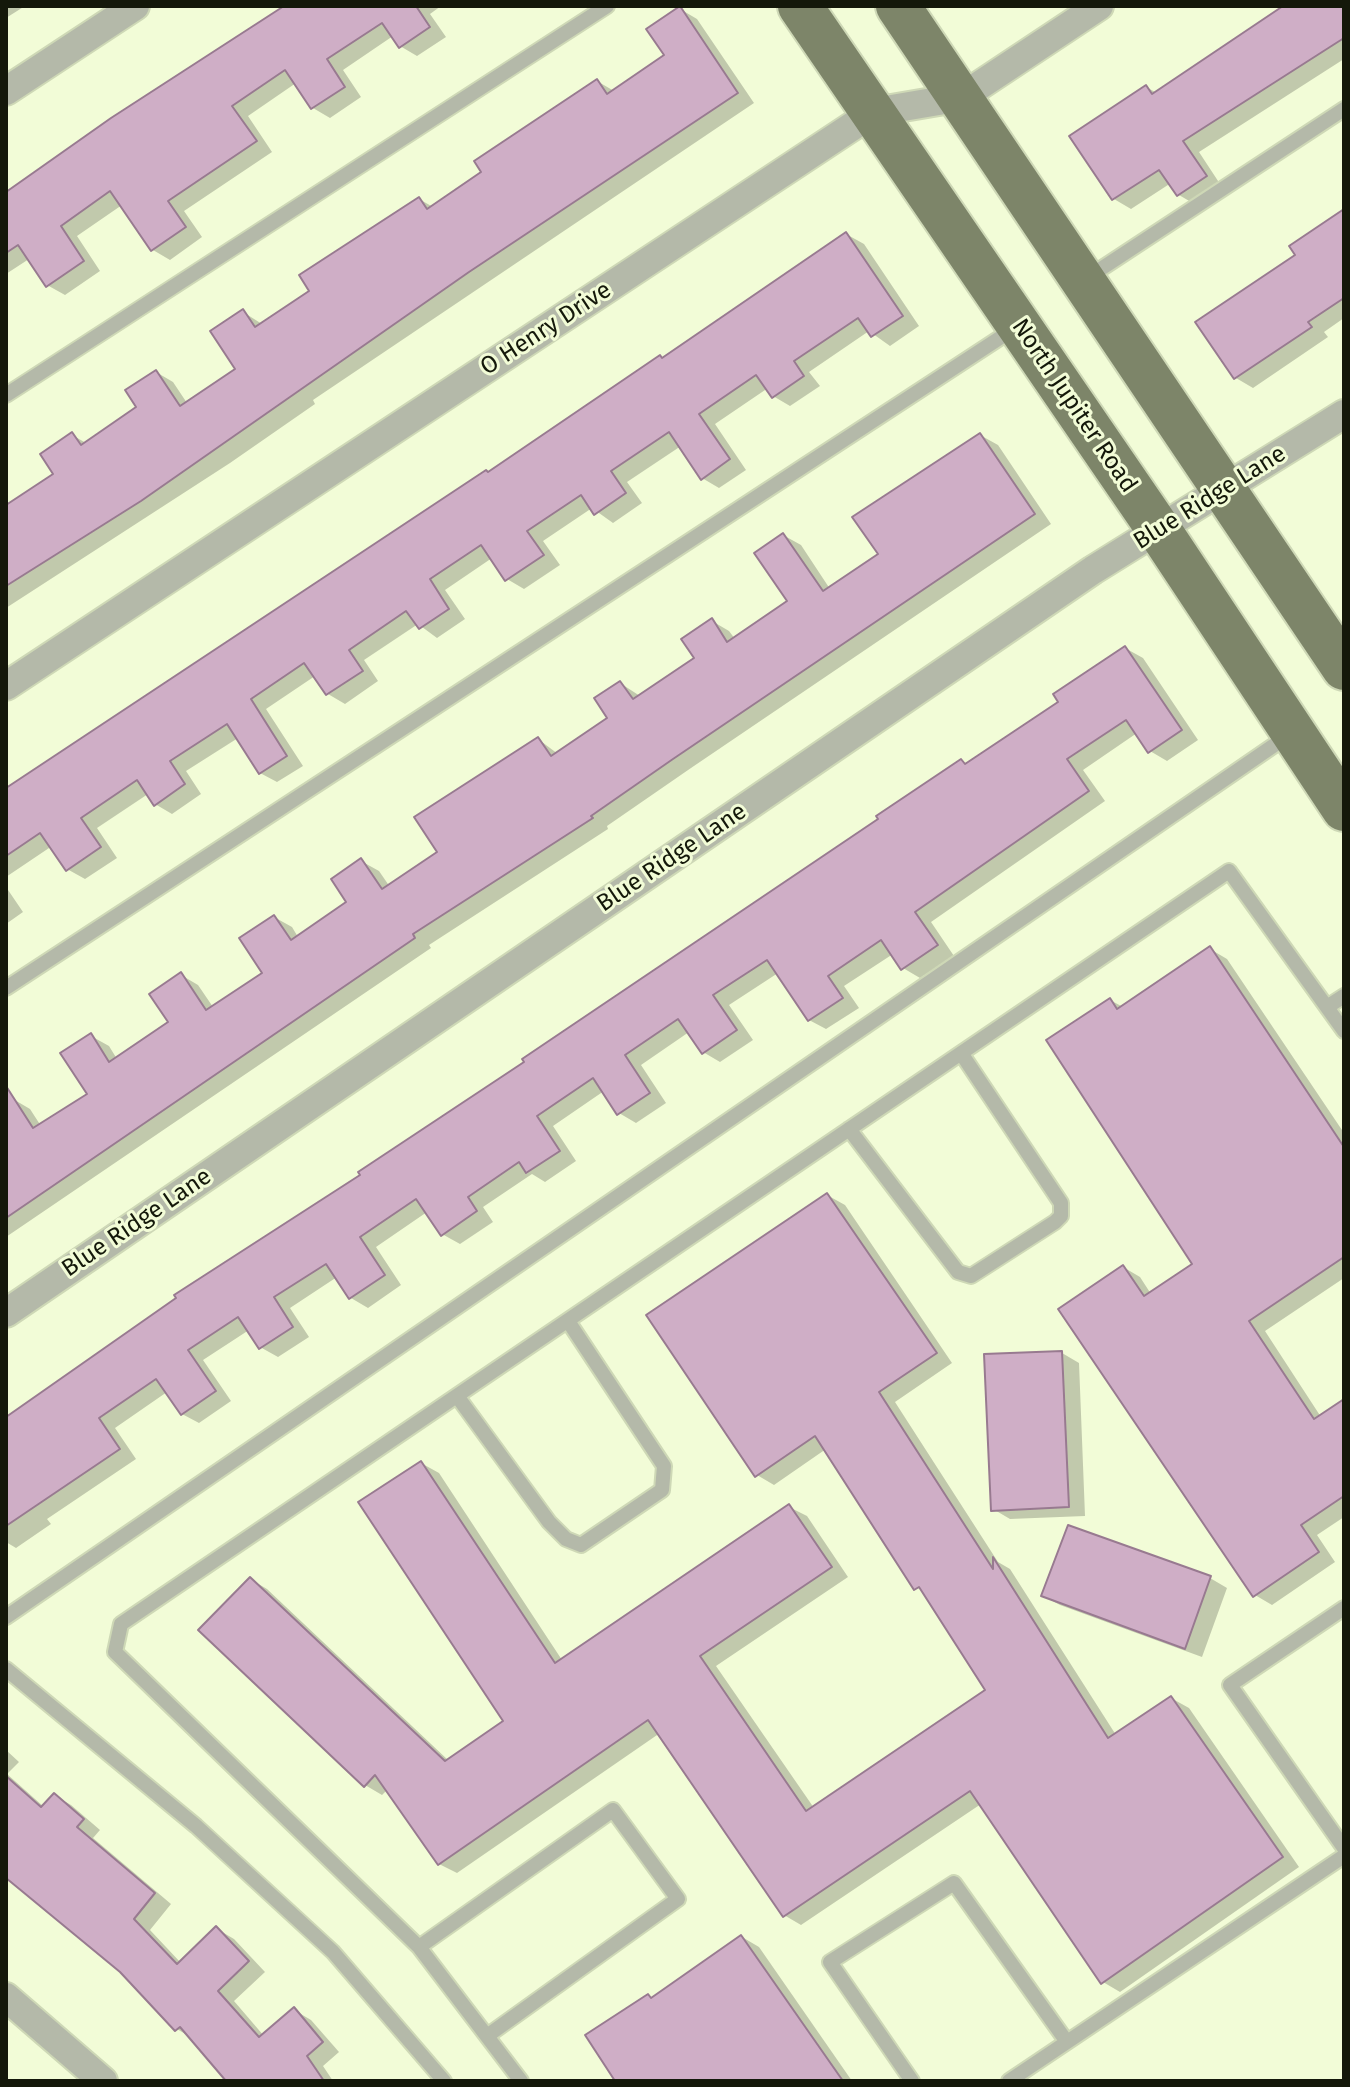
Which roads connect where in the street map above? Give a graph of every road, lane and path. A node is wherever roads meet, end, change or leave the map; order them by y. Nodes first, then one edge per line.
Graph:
1 (135, 6) edge
2 (607, 6) edge
3 (800, 6) edge
4 (898, 6) edge
5 (1099, 6) edge
6 (6, 91) edge
7 (962, 97) junction
8 (1344, 109) edge
9 (874, 112) junction
10 (1081, 281) junction
11 (1019, 325) junction
12 (6, 395) edge
13 (1344, 414) edge
14 (1226, 490) junction
15 (1159, 530) junction
16 (1344, 668) edge
17 (6, 686) edge
18 (1293, 732) junction
19 (1344, 809) edge
20 (6, 988) edge
21 (1344, 996) edge
22 (1327, 1007) junction
23 (1344, 1031) edge
24 (961, 1053) junction
25 (849, 1129) junction
26 (6, 1313) edge
27 (568, 1321) junction
28 (457, 1396) junction
29 (1344, 1608) edge
30 (6, 1617) edge
31 (6, 1669) edge
32 (1344, 1848) edge
33 (1344, 1856) edge
34 (419, 1947) junction
35 (6, 1997) edge
36 (487, 2036) junction
37 (1067, 2042) junction
38 (103, 2081) edge
39 (444, 2081) edge
40 (521, 2081) edge
41 (912, 2081) edge
42 (1009, 2081) edge

1 - 6 street
2 - 12 lane
3 - 9 main road, North Jupiter Road
4 - 7 main road
5 - 7 street, O Henry Drive
7 - 9 street, O Henry Drive
7 - 10 main road
8 - 10 lane
9 - 11 main road, North Jupiter Road
9 - 17 street, O Henry Drive
10 - 14 main road
11 - 15 main road, North Jupiter Road
11 - 20 lane
13 - 14 street, Blue Ridge Lane
14 - 15 street, Blue Ridge Lane
14 - 16 main road
15 - 18 main road, North Jupiter Road
15 - 26 street, Blue Ridge Lane
18 - 19 main road, North Jupiter Road
18 - 30 lane
21 - 22 lane
22 - 23 lane
22 - 24 lane
24 - 25 lane
24 - 25 lane
25 - 27 lane
27 - 28 lane
27 - 28 lane
28 - 34 lane
29 - 32 lane
31 - 39 lane
33 - 37 lane
34 - 36 lane
34 - 36 lane
35 - 38 street
36 - 40 lane
37 - 41 lane
37 - 42 lane

